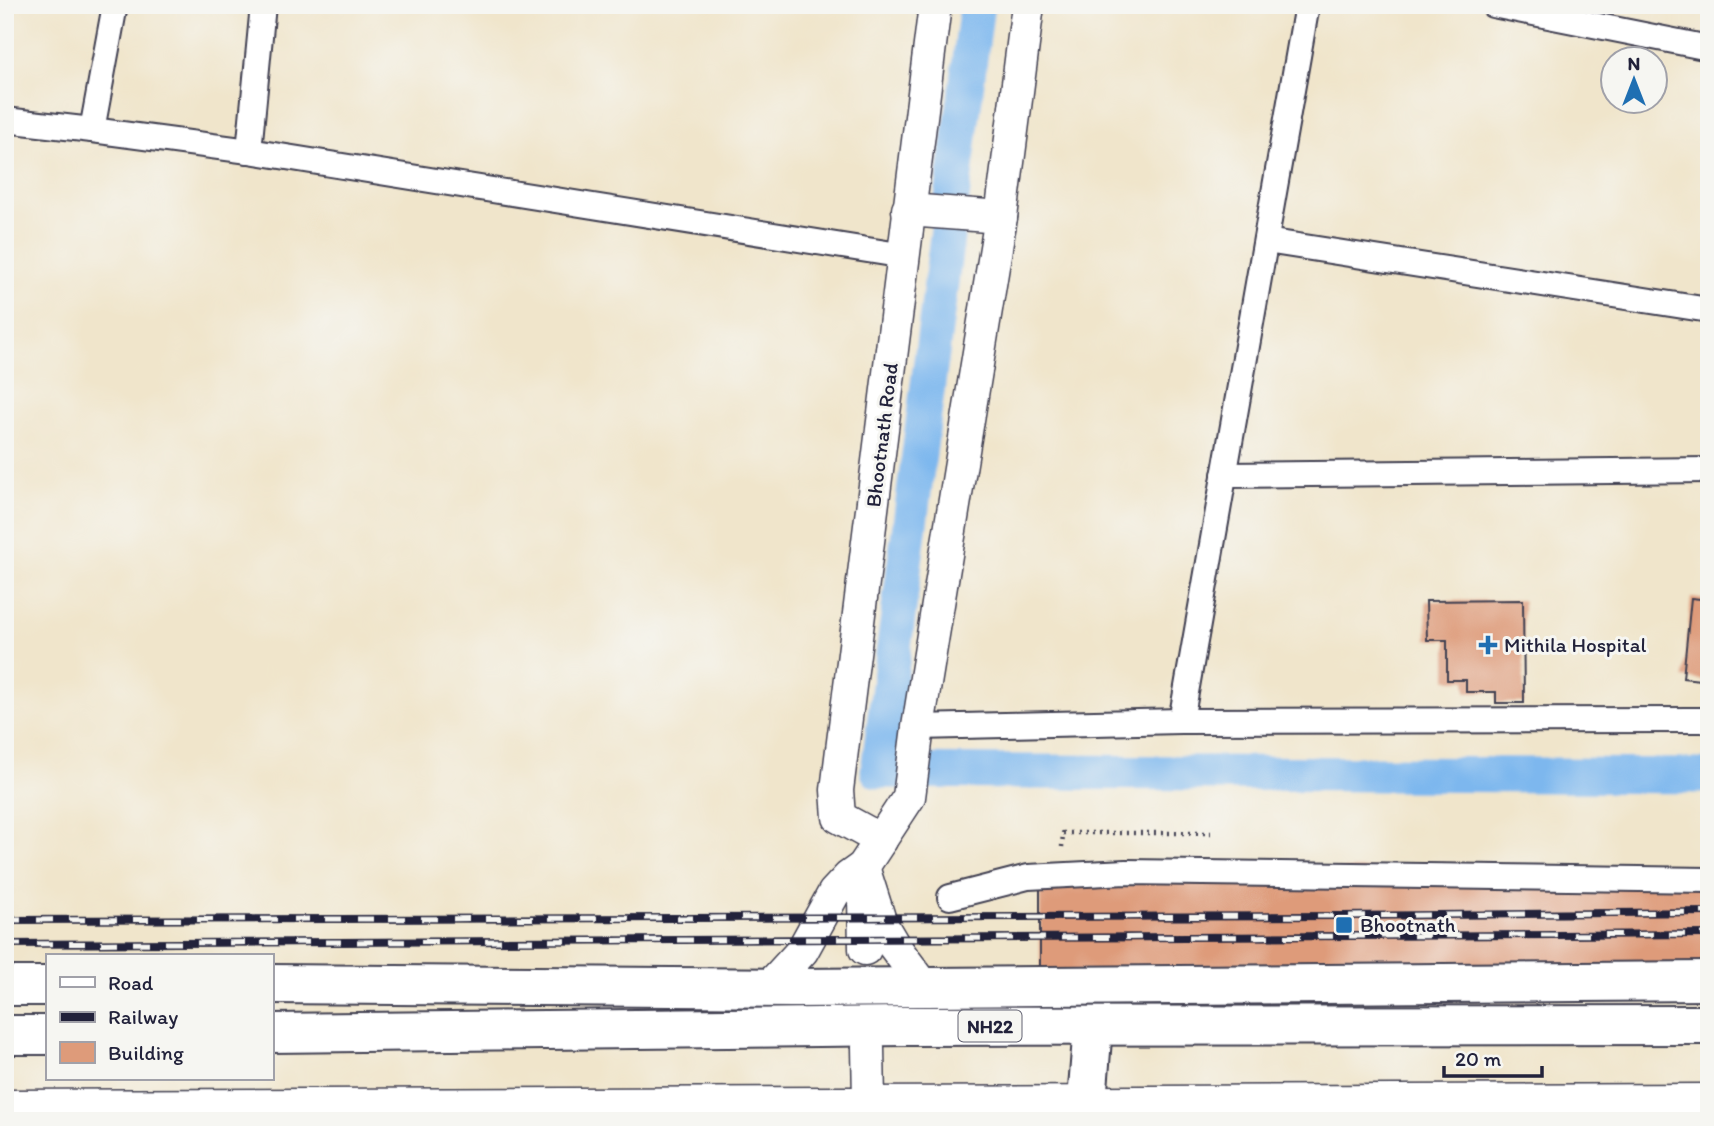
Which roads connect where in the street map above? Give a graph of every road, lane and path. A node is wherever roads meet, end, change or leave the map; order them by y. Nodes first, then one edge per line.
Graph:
1 (115, 5) edge
2 (263, 5) edge
3 (935, 5) edge
4 (1028, 5) edge
5 (1307, 5) edge
6 (1508, 7) edge
7 (1709, 48) edge
8 (5, 120) edge
9 (92, 130) junction
10 (248, 151) junction
11 (914, 211) junction
12 (991, 217) junction
13 (1266, 241) junction
14 (905, 256) junction
15 (1709, 310) edge
16 (1709, 470) edge
17 (1224, 475) junction
18 (1709, 720) edge
19 (1181, 721) junction
20 (917, 732) junction
21 (1212, 833) dead end
22 (881, 840) junction
23 (1062, 858) dead end
24 (863, 867) junction
25 (1709, 880) edge
26 (950, 897) dead end
27 (865, 949) dead end
28 (1709, 981) edge
29 (273, 984) edge
30 (5, 986) edge
31 (46, 986) edge
32 (924, 986) junction
33 (768, 988) junction
34 (1709, 1025) edge
35 (1093, 1026) junction
36 (273, 1033) edge
37 (5, 1035) edge
38 (46, 1035) edge
39 (868, 1047) dead end
40 (1709, 1100) edge
41 (1087, 1101) junction
42 (869, 1102) junction
43 (5, 1106) edge
44 (727, 1112) edge

1 - 9 street
2 - 10 street
3 - 11 street, Bhootnath Road
4 - 12 street
5 - 13 street
6 - 7 street
8 - 9 street
9 - 10 street
10 - 14 street
11 - 12 street
11 - 14 street, Bhootnath Road
12 - 20 street
13 - 15 street
13 - 17 street
14 - 22 street, Bhootnath Road
16 - 17 street
17 - 19 street
18 - 19 street
19 - 20 street
20 - 22 street
21 - 23 path
22 - 24 street
24 - 27 street
24 - 32 street
24 - 33 street
25 - 26 street
28 - 32 highway, NH22
29 - 33 highway, NH22
30 - 31 highway
32 - 33 highway, NH22
34 - 35 highway, NH22
35 - 36 highway, NH22
35 - 41 highway
37 - 38 highway
39 - 42 street
40 - 41 street
41 - 42 street
42 - 44 street
43 - 44 street

